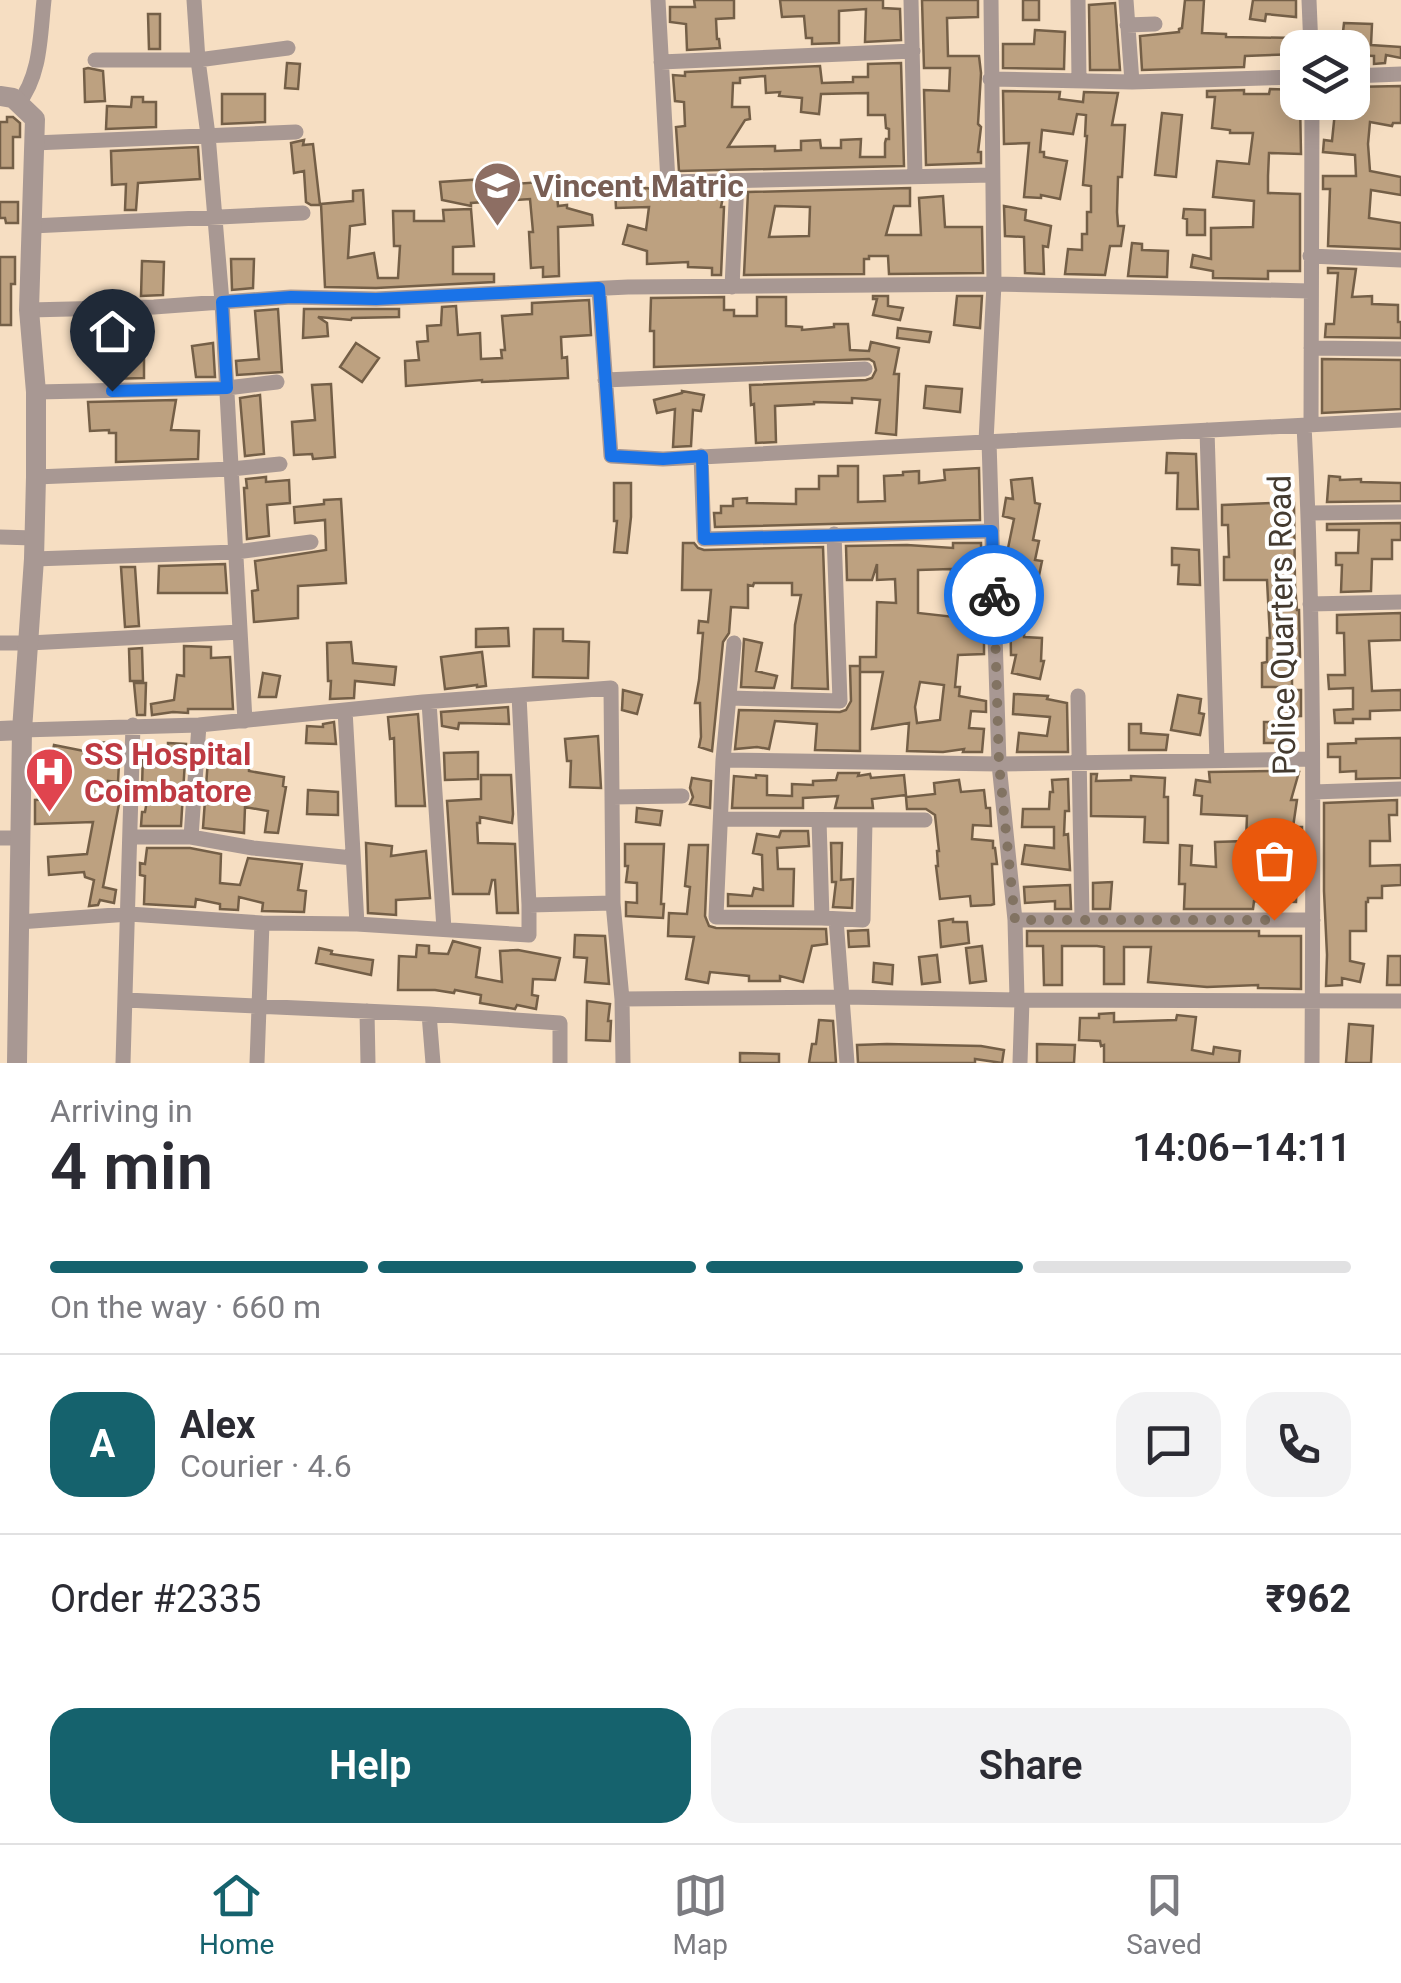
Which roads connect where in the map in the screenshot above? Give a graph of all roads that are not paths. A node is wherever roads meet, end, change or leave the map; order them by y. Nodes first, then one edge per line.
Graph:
1 (44, 0) edge
2 (194, 0) edge
3 (658, 0) edge
4 (911, 0) edge
5 (991, 0) edge
6 (1078, 0) edge
7 (1126, 0) edge
8 (1309, 0) edge
9 (1154, 24) dead end
10 (1126, 25) junction
11 (1310, 30) edge
12 (288, 48) dead end
13 (913, 52) junction
14 (95, 60) dead end
15 (198, 60) junction
16 (661, 62) junction
17 (1401, 74) edge
18 (1370, 75) edge
19 (1280, 78) edge
20 (990, 79) junction
21 (1079, 80) junction
22 (1132, 82) junction
23 (9, 100) edge
24 (1312, 120) edge
25 (296, 132) dead end
26 (208, 135) junction
27 (34, 143) junction
28 (992, 175) junction
29 (916, 176) junction
30 (737, 181) junction
31 (302, 214) dead end
32 (214, 218) junction
33 (32, 226) junction
34 (1310, 256) junction
35 (1401, 260) edge
36 (994, 284) junction
37 (599, 288) junction
38 (732, 288) junction
39 (1310, 292) junction
40 (222, 302) junction
41 (29, 310) junction
42 (1311, 348) junction
43 (1401, 349) edge
44 (864, 369) dead end
45 (604, 380) junction
46 (277, 382) dead end
47 (227, 388) junction
48 (36, 392) junction
49 (1401, 420) edge
50 (1308, 425) junction
51 (1207, 430) junction
52 (988, 441) junction
53 (702, 456) junction
54 (280, 464) dead end
55 (231, 469) junction
56 (36, 477) junction
57 (1401, 512) edge
58 (1308, 513) junction
59 (992, 531) junction
60 (834, 534) junction
61 (0, 537) edge
62 (311, 542) dead end
63 (34, 548) junction
64 (236, 552) junction
65 (1401, 602) edge
66 (1310, 604) junction
67 (240, 632) junction
68 (0, 643) edge
69 (29, 643) junction
70 (734, 643) dead end
71 (519, 695) junction
72 (1078, 696) dead end
73 (730, 698) junction
74 (429, 702) junction
75 (345, 710) junction
76 (245, 721) junction
77 (199, 724) junction
78 (133, 725) junction
79 (22, 730) junction
80 (0, 731) edge
81 (723, 760) junction
82 (1312, 760) junction
83 (1216, 761) junction
84 (1077, 763) junction
85 (999, 764) junction
86 (1401, 788) edge
87 (1312, 792) junction
88 (682, 796) dead end
89 (612, 797) junction
90 (722, 818) junction
91 (819, 820) junction
92 (866, 820) junction
93 (925, 820) dead end
94 (130, 837) junction
95 (190, 837) junction
96 (10, 838) edge
97 (353, 858) junction
98 (613, 904) junction
99 (530, 905) junction
100 (129, 914) junction
101 (829, 919) junction
102 (1082, 919) junction
103 (1015, 920) junction
104 (1313, 920) junction
105 (19, 922) junction
106 (262, 923) junction
107 (357, 924) junction
108 (444, 929) junction
109 (844, 997) junction
110 (622, 999) junction
111 (126, 1000) junction
112 (1020, 1000) junction
113 (1312, 1000) junction
114 (1401, 1001) edge
115 (258, 1005) junction
116 (368, 1011) junction
117 (8, 1013) edge
118 (429, 1014) junction
119 (18, 1063) edge
120 (123, 1063) edge
121 (257, 1063) edge
122 (368, 1063) edge
123 (433, 1063) edge
124 (560, 1063) edge
125 (623, 1063) edge
126 (847, 1063) edge
127 (1020, 1063) edge
128 (1312, 1063) edge

1 - 23 street
2 - 15 street
3 - 16 street
4 - 13 street
5 - 20 street
6 - 21 street
7 - 10 street
8 - 11 street
9 - 10 street
10 - 22 street
12 - 15 street
13 - 16 street
13 - 29 street
14 - 15 street
15 - 26 street
16 - 30 street
17 - 18 street
19 - 22 street
20 - 21 street
20 - 28 street
21 - 22 street
23 - 27 street
24 - 34 street, Police Quarters Road
25 - 26 street
26 - 27 street
26 - 32 street
27 - 33 street
28 - 29 street
28 - 36 street
29 - 30 street
30 - 38 street
31 - 32 street
32 - 33 street
32 - 40 street
33 - 41 street
34 - 35 street
34 - 39 street, Police Quarters Road
36 - 38 street
36 - 39 street
36 - 52 street
37 - 38 street
37 - 40 street
37 - 45 street
39 - 42 street, Police Quarters Road
40 - 41 street
40 - 47 street
41 - 48 street
42 - 43 street
42 - 50 street, Police Quarters Road
44 - 45 street
45 - 53 street
46 - 47 street
47 - 48 street
47 - 55 street
48 - 56 street
49 - 50 street
50 - 51 street
50 - 58 street, Police Quarters Road
51 - 52 street
51 - 83 street
52 - 53 street
52 - 59 street
53 - 60 street
54 - 55 street
55 - 56 street
55 - 64 street
56 - 63 street
57 - 58 street
58 - 66 street, Police Quarters Road
59 - 60 street
59 - 85 street
60 - 73 street
61 - 63 street
62 - 64 street
63 - 64 street
63 - 69 street
64 - 67 street
65 - 66 street
66 - 82 street, Police Quarters Road
67 - 69 street
67 - 76 street
68 - 69 street
69 - 79 street
70 - 73 street
71 - 74 street
71 - 89 street
71 - 99 street
72 - 84 street
73 - 81 street
74 - 75 street
74 - 108 street
75 - 76 street
75 - 97 street
76 - 77 street
77 - 78 street
77 - 95 street
78 - 79 street
78 - 94 street
79 - 80 street
79 - 96 street
81 - 85 street
81 - 90 street
82 - 83 street
82 - 87 street, Police Quarters Road
83 - 84 street
84 - 85 street
84 - 102 street
85 - 103 street
86 - 87 street
87 - 104 street, Police Quarters Road
88 - 89 street
89 - 98 street
90 - 91 street
90 - 101 street
91 - 92 street
91 - 101 street
92 - 93 street
92 - 101 street
94 - 95 street
94 - 100 street
95 - 97 street
96 - 105 street
97 - 107 street
98 - 99 street
98 - 110 street
99 - 108 street
100 - 105 street
100 - 106 street
100 - 111 street
101 - 109 street
102 - 103 street
102 - 104 street
103 - 112 street
104 - 113 street, Police Quarters Road
105 - 117 street
106 - 107 street
106 - 115 street
107 - 108 street
109 - 110 street
109 - 112 street
109 - 126 street
110 - 125 street
111 - 115 street
111 - 120 street
112 - 113 street
112 - 127 street
113 - 114 street
113 - 128 street, Police Quarters Road
115 - 116 street
115 - 121 street
116 - 118 street
116 - 122 street
117 - 119 street
118 - 123 street
118 - 124 street

